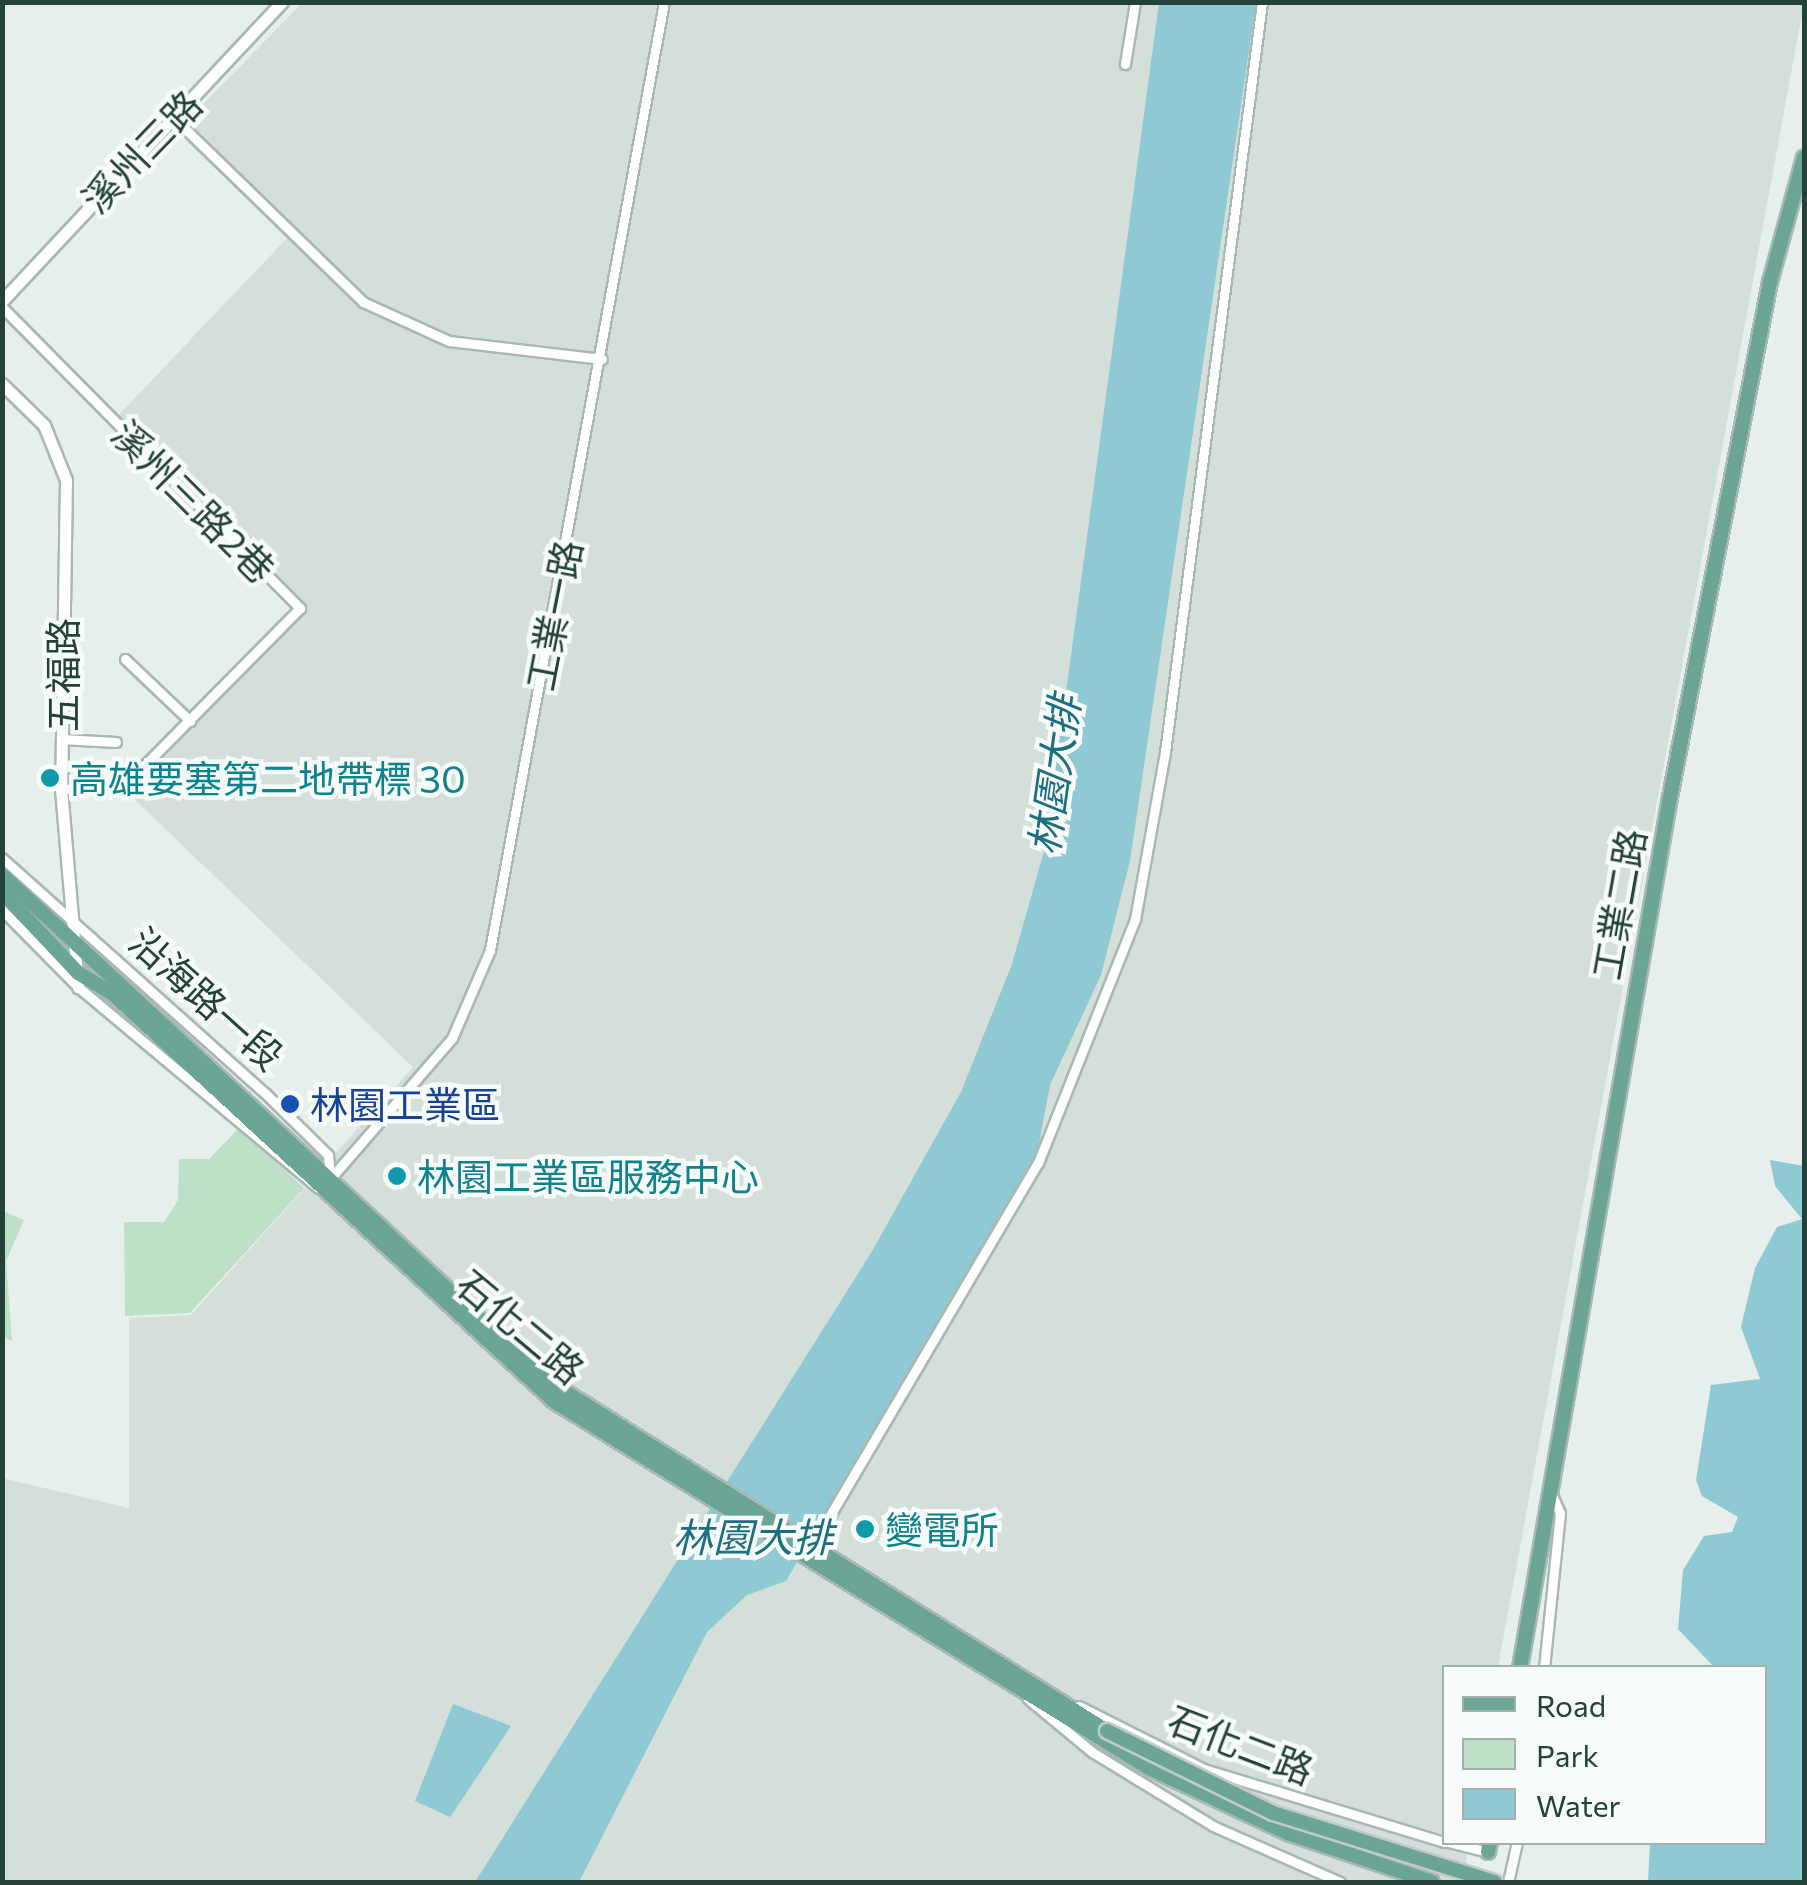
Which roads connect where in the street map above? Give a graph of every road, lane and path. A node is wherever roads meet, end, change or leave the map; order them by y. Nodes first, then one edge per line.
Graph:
1 (282, 2) edge
2 (664, 2) edge
3 (1135, 2) edge
4 (1262, 2) edge
5 (1125, 64) dead end
6 (174, 118) junction
7 (1804, 158) edge
8 (2, 304) edge
9 (602, 359) junction
10 (2, 384) edge
11 (125, 659) dead end
12 (190, 721) junction
13 (61, 739) junction
14 (116, 742) dead end
15 (61, 789) junction
16 (2, 858) edge
17 (2, 875) edge
18 (2, 892) edge
19 (2, 910) edge
20 (74, 927) junction
21 (74, 944) junction
22 (78, 980) junction
23 (326, 1184) junction
24 (699, 1484) junction
25 (1550, 1489) junction
26 (817, 1555) junction
27 (1521, 1665) edge
28 (1544, 1665) edge
29 (1026, 1692) junction
30 (1100, 1734) junction
31 (1442, 1841) edge
32 (1516, 1845) edge
33 (1489, 1847) edge
34 (1340, 1882) edge
35 (1432, 1882) edge
36 (1483, 1882) edge
37 (1494, 1882) edge
38 (1508, 1882) edge

1 - 6 street, 溪州三路
2 - 9 street, 工業一路
3 - 5 street
4 - 26 street
6 - 8 street, 溪州三路
6 - 9 street
7 - 25 main road, 工業二路
8 - 12 street, 溪州三路2巷
9 - 23 street, 工業一路
10 - 13 street, 五福路
11 - 12 street
12 - 15 street
13 - 14 street
13 - 15 street, 五福路
15 - 20 street, 五福路
16 - 20 street, 沿海路一段
17 - 21 main road, 沿海路一段
18 - 22 main road, 沿海路一段
19 - 22 street, 沿海路一段
20 - 21 street, 五福路
20 - 23 street, 沿海路一段
21 - 22 street, 五福路
21 - 23 main road, 沿海路一段
22 - 23 main road, 沿海路一段
23 - 24 main road, 石化二路
24 - 26 main road
24 - 26 main road
25 - 27 main road, 工業二路
25 - 28 street
26 - 29 main road, 石化二路
29 - 30 main road, 石化二路
29 - 31 street, 石化二路
29 - 34 street, 石化二路
30 - 35 main road
30 - 37 main road, bridge
32 - 38 street
33 - 36 street

